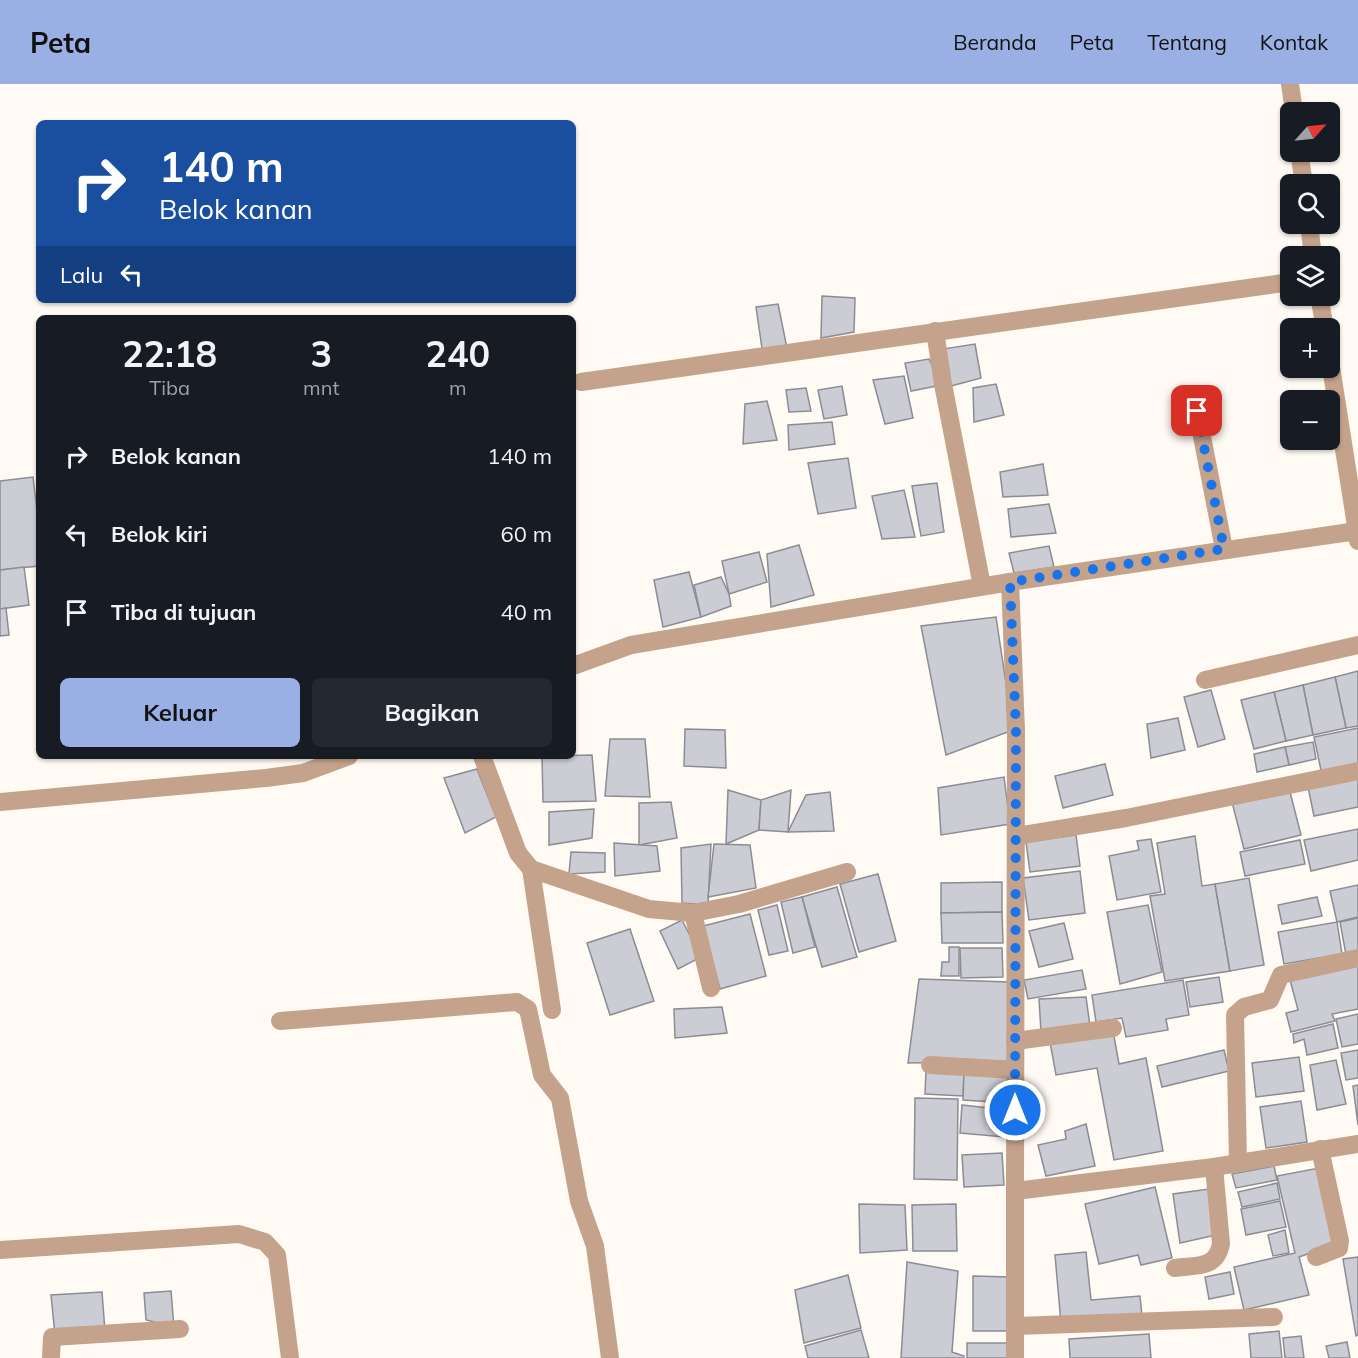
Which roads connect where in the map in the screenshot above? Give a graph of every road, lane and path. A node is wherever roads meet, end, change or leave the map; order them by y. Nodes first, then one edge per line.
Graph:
1 (1290, 84) edge
2 (1293, 102) edge
3 (1280, 283) edge
4 (935, 331) junction
5 (1333, 378) edge
6 (581, 382) dead end
7 (1197, 411) dead end
8 (1357, 532) edge
9 (1358, 541) edge
10 (1224, 549) junction
11 (1010, 582) junction
12 (982, 586) junction
13 (1358, 645) edge
14 (576, 665) edge
15 (1205, 680) dead end
16 (341, 759) edge
17 (483, 759) edge
18 (1358, 771) edge
19 (0, 802) edge
20 (1016, 836) junction
21 (531, 869) junction
22 (847, 872) dead end
23 (693, 914) junction
24 (1358, 958) edge
25 (711, 988) dead end
26 (552, 1010) dead end
27 (280, 1021) dead end
28 (1113, 1028) dead end
29 (1015, 1041) junction
30 (930, 1065) dead end
31 (1015, 1070) junction
32 (1358, 1144) edge
33 (1320, 1149) junction
34 (1238, 1162) junction
35 (1214, 1167) junction
36 (1015, 1191) junction
37 (0, 1250) edge
38 (1316, 1257) dead end
39 (1175, 1268) dead end
40 (1274, 1317) dead end
41 (1015, 1326) junction
42 (180, 1329) dead end
43 (51, 1358) edge
44 (290, 1358) edge
45 (610, 1358) edge
46 (1014, 1358) edge

1 - 2 street
3 - 4 street
4 - 6 street
4 - 12 street
5 - 8 street
7 - 10 street
8 - 9 street
8 - 10 street
10 - 11 street
11 - 12 street
11 - 20 street
12 - 14 street
13 - 15 street
16 - 19 street
17 - 21 street
18 - 20 street
20 - 29 street
21 - 23 street
21 - 26 street
22 - 23 street
23 - 25 street
24 - 34 street
27 - 45 street
28 - 29 street
29 - 31 street
30 - 31 street
31 - 36 street
32 - 33 street
33 - 34 street
33 - 38 street
34 - 35 street
35 - 36 street
35 - 39 street
36 - 41 street
37 - 44 street
40 - 41 street
41 - 46 street
42 - 43 street

